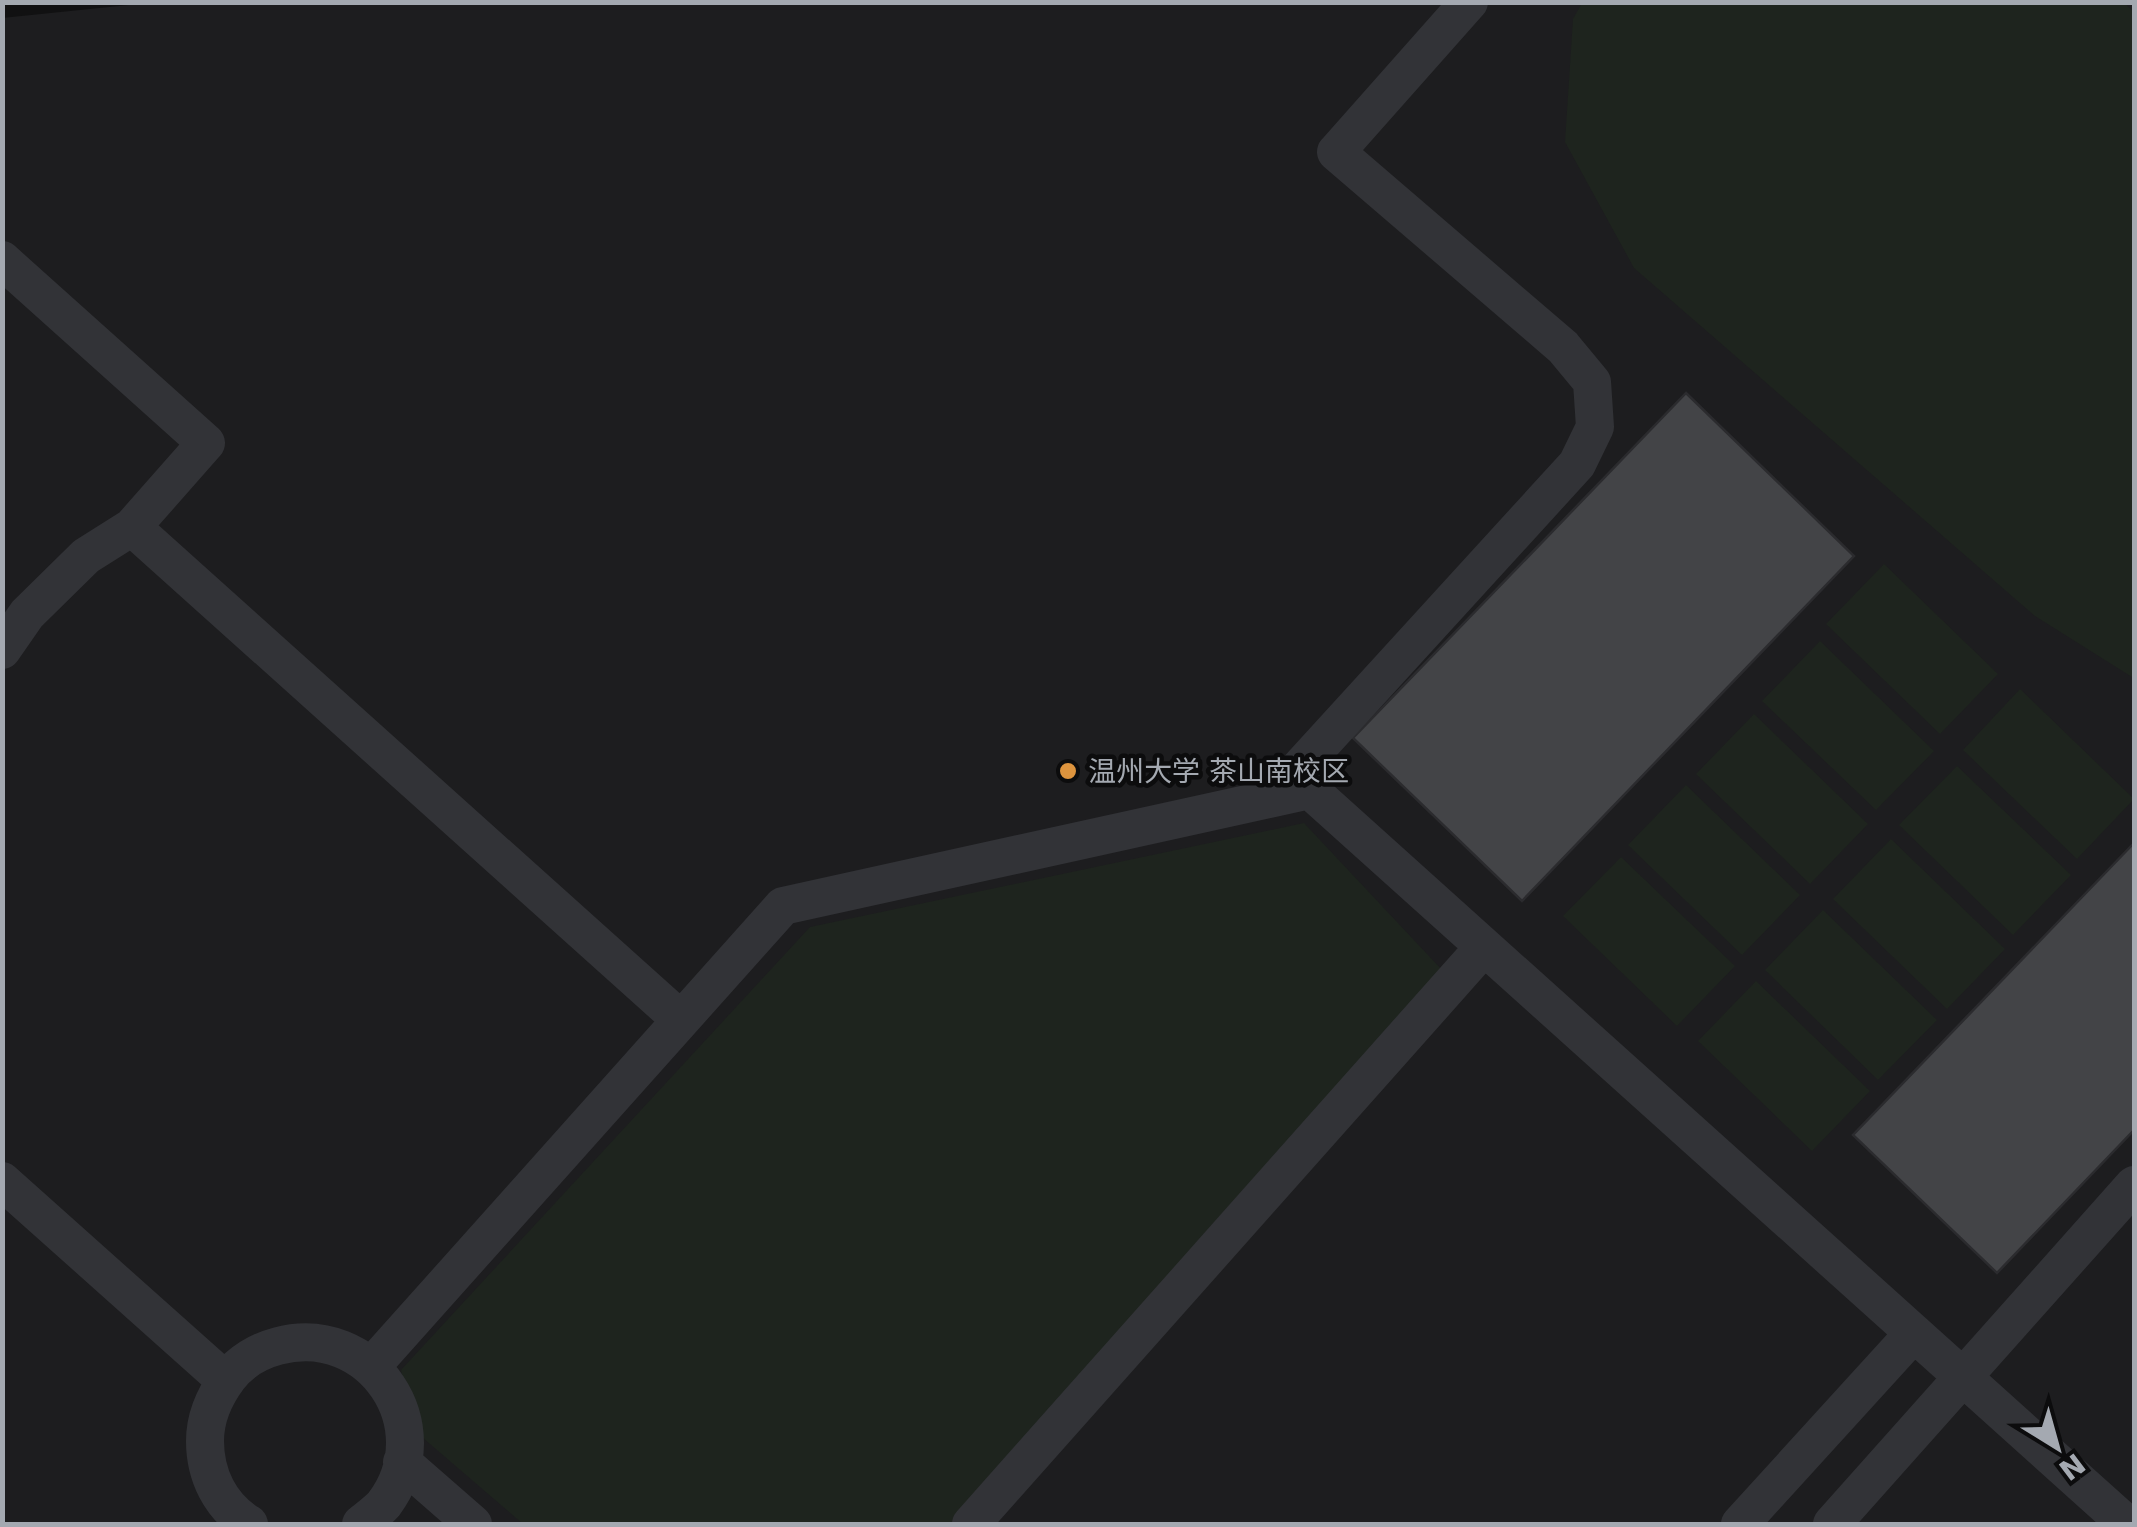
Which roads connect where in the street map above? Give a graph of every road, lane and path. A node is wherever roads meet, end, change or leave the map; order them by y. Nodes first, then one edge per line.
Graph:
1 (1469, 2) edge
2 (2, 260) edge
3 (132, 527) junction
4 (2, 650) edge
5 (1272, 798) junction
6 (1484, 947) junction
7 (681, 1020) junction
8 (2, 1182) edge
9 (2134, 1186) edge
10 (1914, 1333) junction
11 (371, 1368) junction
12 (1963, 1378) junction
13 (226, 1380) junction
14 (402, 1462) junction
15 (238, 1522) edge
16 (361, 1524) edge
17 (473, 1524) edge
18 (972, 1524) edge
19 (1740, 1524) edge
20 (1832, 1524) edge
21 (2134, 1524) edge

1 - 5 street
2 - 3 street
3 - 4 street
3 - 7 street
5 - 6 street
5 - 7 street
6 - 10 street
6 - 18 street
7 - 11 street
8 - 13 street
9 - 12 street
10 - 12 street
10 - 19 street
11 - 13 street
11 - 14 street
12 - 20 street
12 - 21 street
13 - 15 street
14 - 16 street
14 - 17 street

